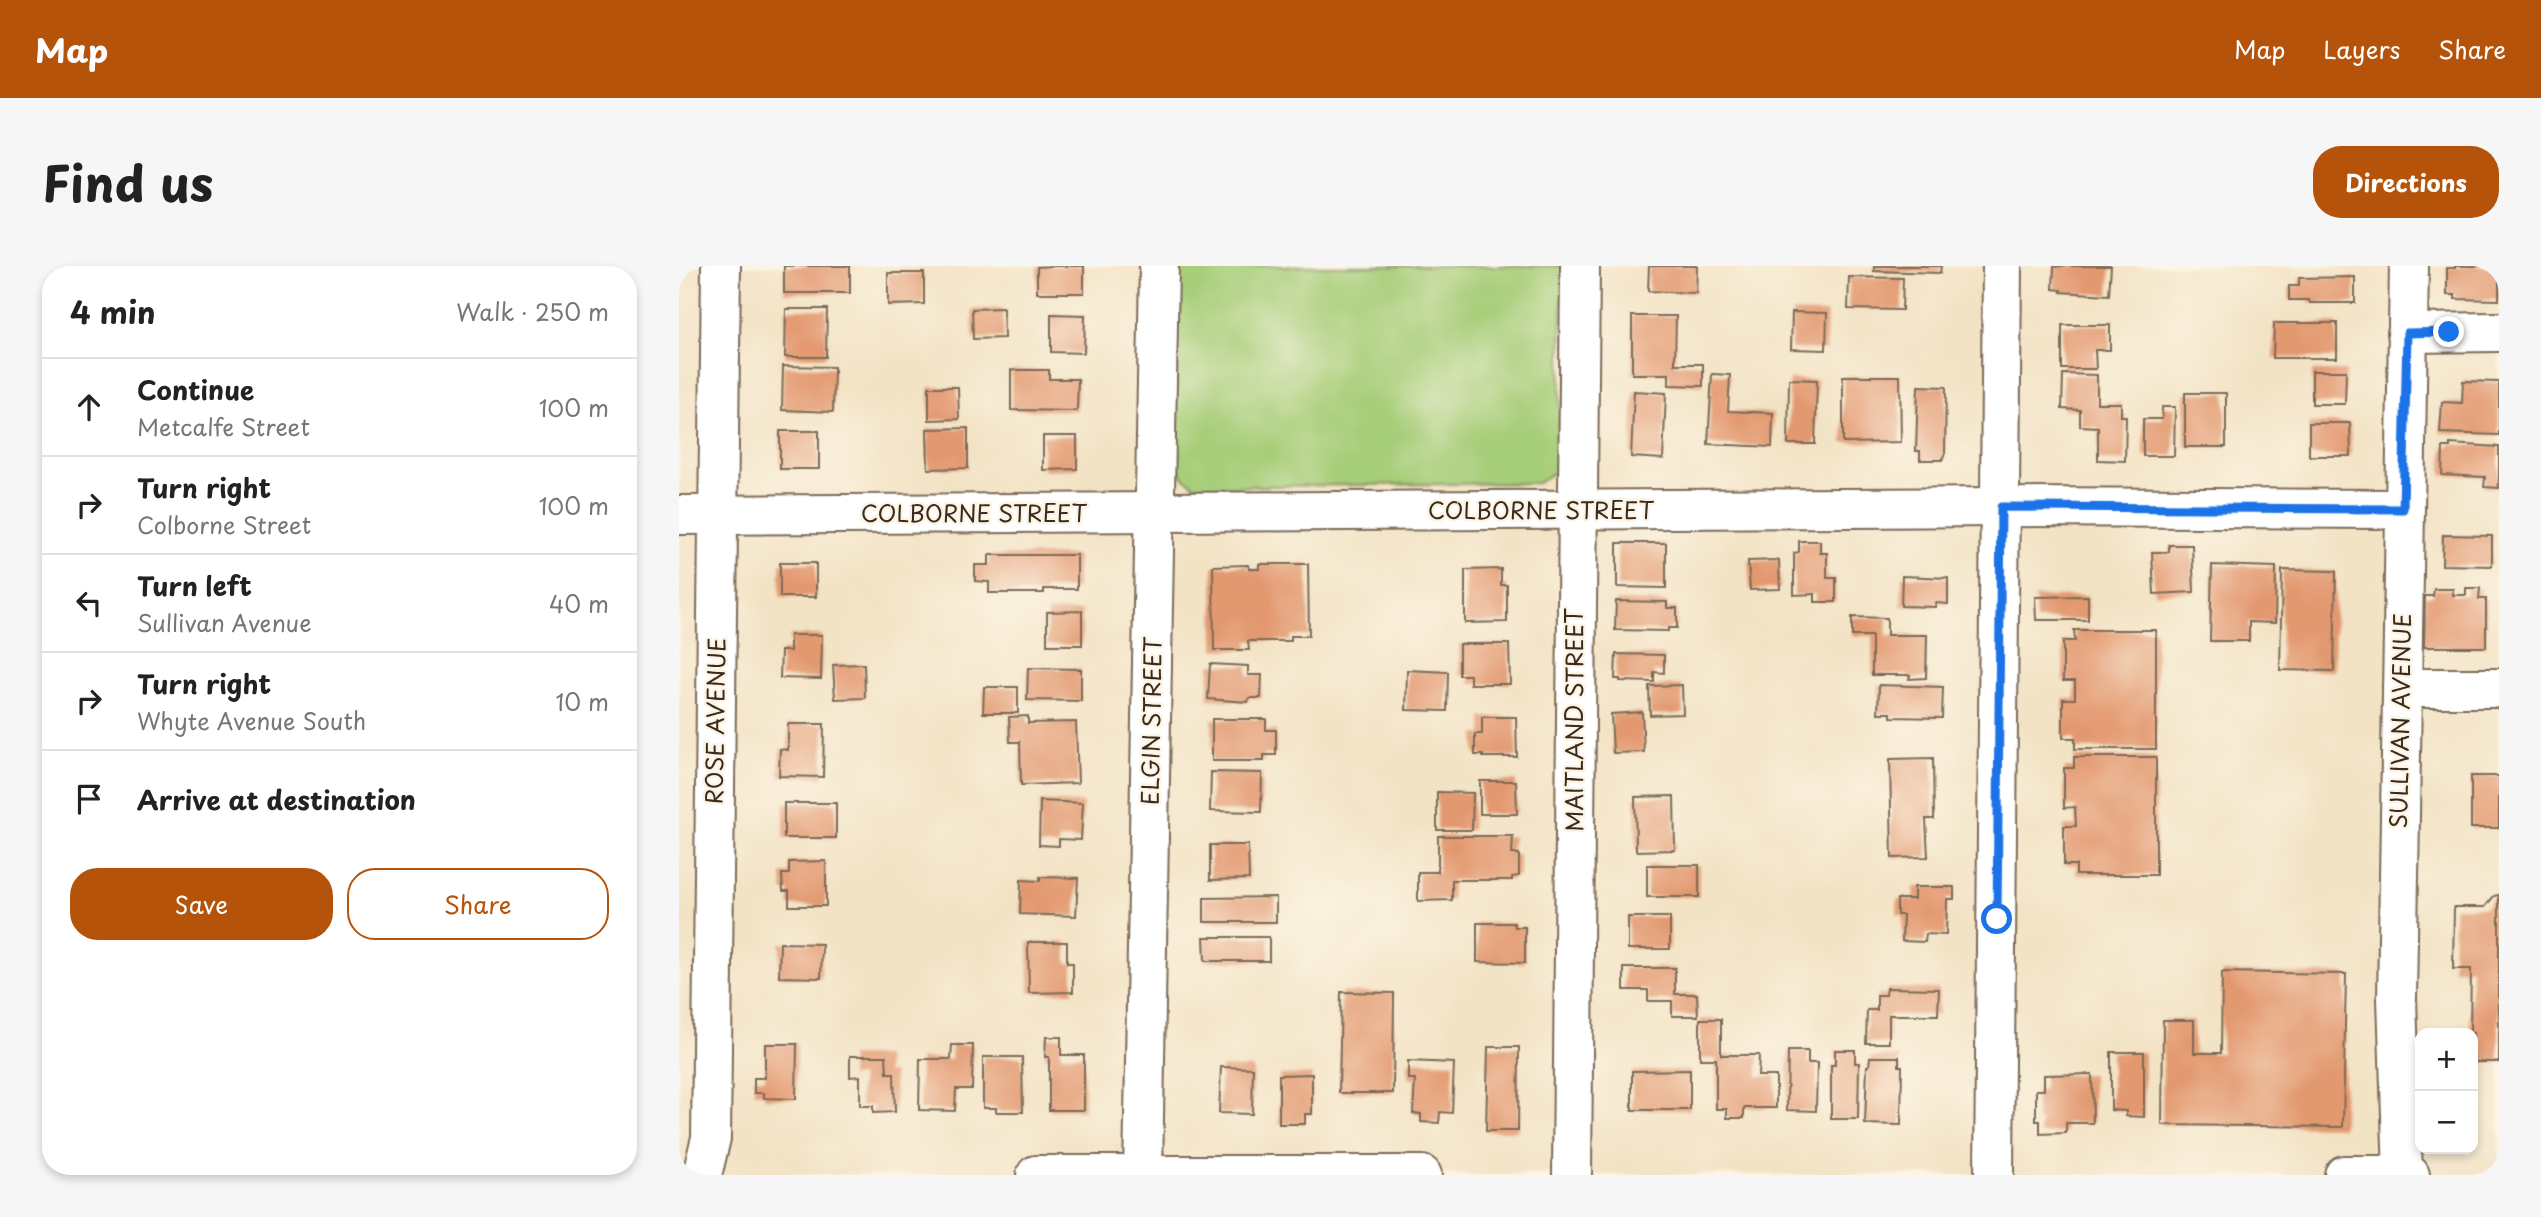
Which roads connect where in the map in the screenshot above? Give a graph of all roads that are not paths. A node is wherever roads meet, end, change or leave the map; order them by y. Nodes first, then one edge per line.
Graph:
1 (721, 266) edge
2 (1159, 266) edge
3 (1580, 266) edge
4 (2003, 266) edge
5 (2409, 266) edge
6 (2499, 332) edge
7 (2407, 333) junction
8 (2001, 507) junction
9 (2403, 509) junction
10 (1577, 511) junction
11 (1155, 513) junction
12 (679, 515) edge
13 (719, 515) junction
14 (2402, 688) junction
15 (2499, 688) edge
16 (1143, 1174) edge
17 (702, 1175) edge
18 (1036, 1175) edge
19 (1422, 1175) edge
20 (1572, 1175) edge
21 (1994, 1175) edge
22 (2344, 1175) edge
23 (2403, 1175) edge
24 (2410, 1175) edge

1 - 13 street, ROSE AVENUE
2 - 11 street, ELGIN STREET
3 - 10 street, MAITLAND STREET
4 - 8 street
5 - 7 street, SULLIVAN AVENUE
6 - 7 street
7 - 9 street, SULLIVAN AVENUE
8 - 9 street, COLBORNE STREET
8 - 10 street, COLBORNE STREET
8 - 21 street
9 - 14 street, SULLIVAN AVENUE
10 - 11 street, COLBORNE STREET
10 - 20 street, MAITLAND STREET
11 - 13 street, COLBORNE STREET
11 - 16 street, ELGIN STREET
12 - 13 street, COLBORNE STREET
13 - 17 street, ROSE AVENUE
14 - 15 street
14 - 23 street, SULLIVAN AVENUE
16 - 18 street
16 - 19 street
22 - 23 street
23 - 24 street

